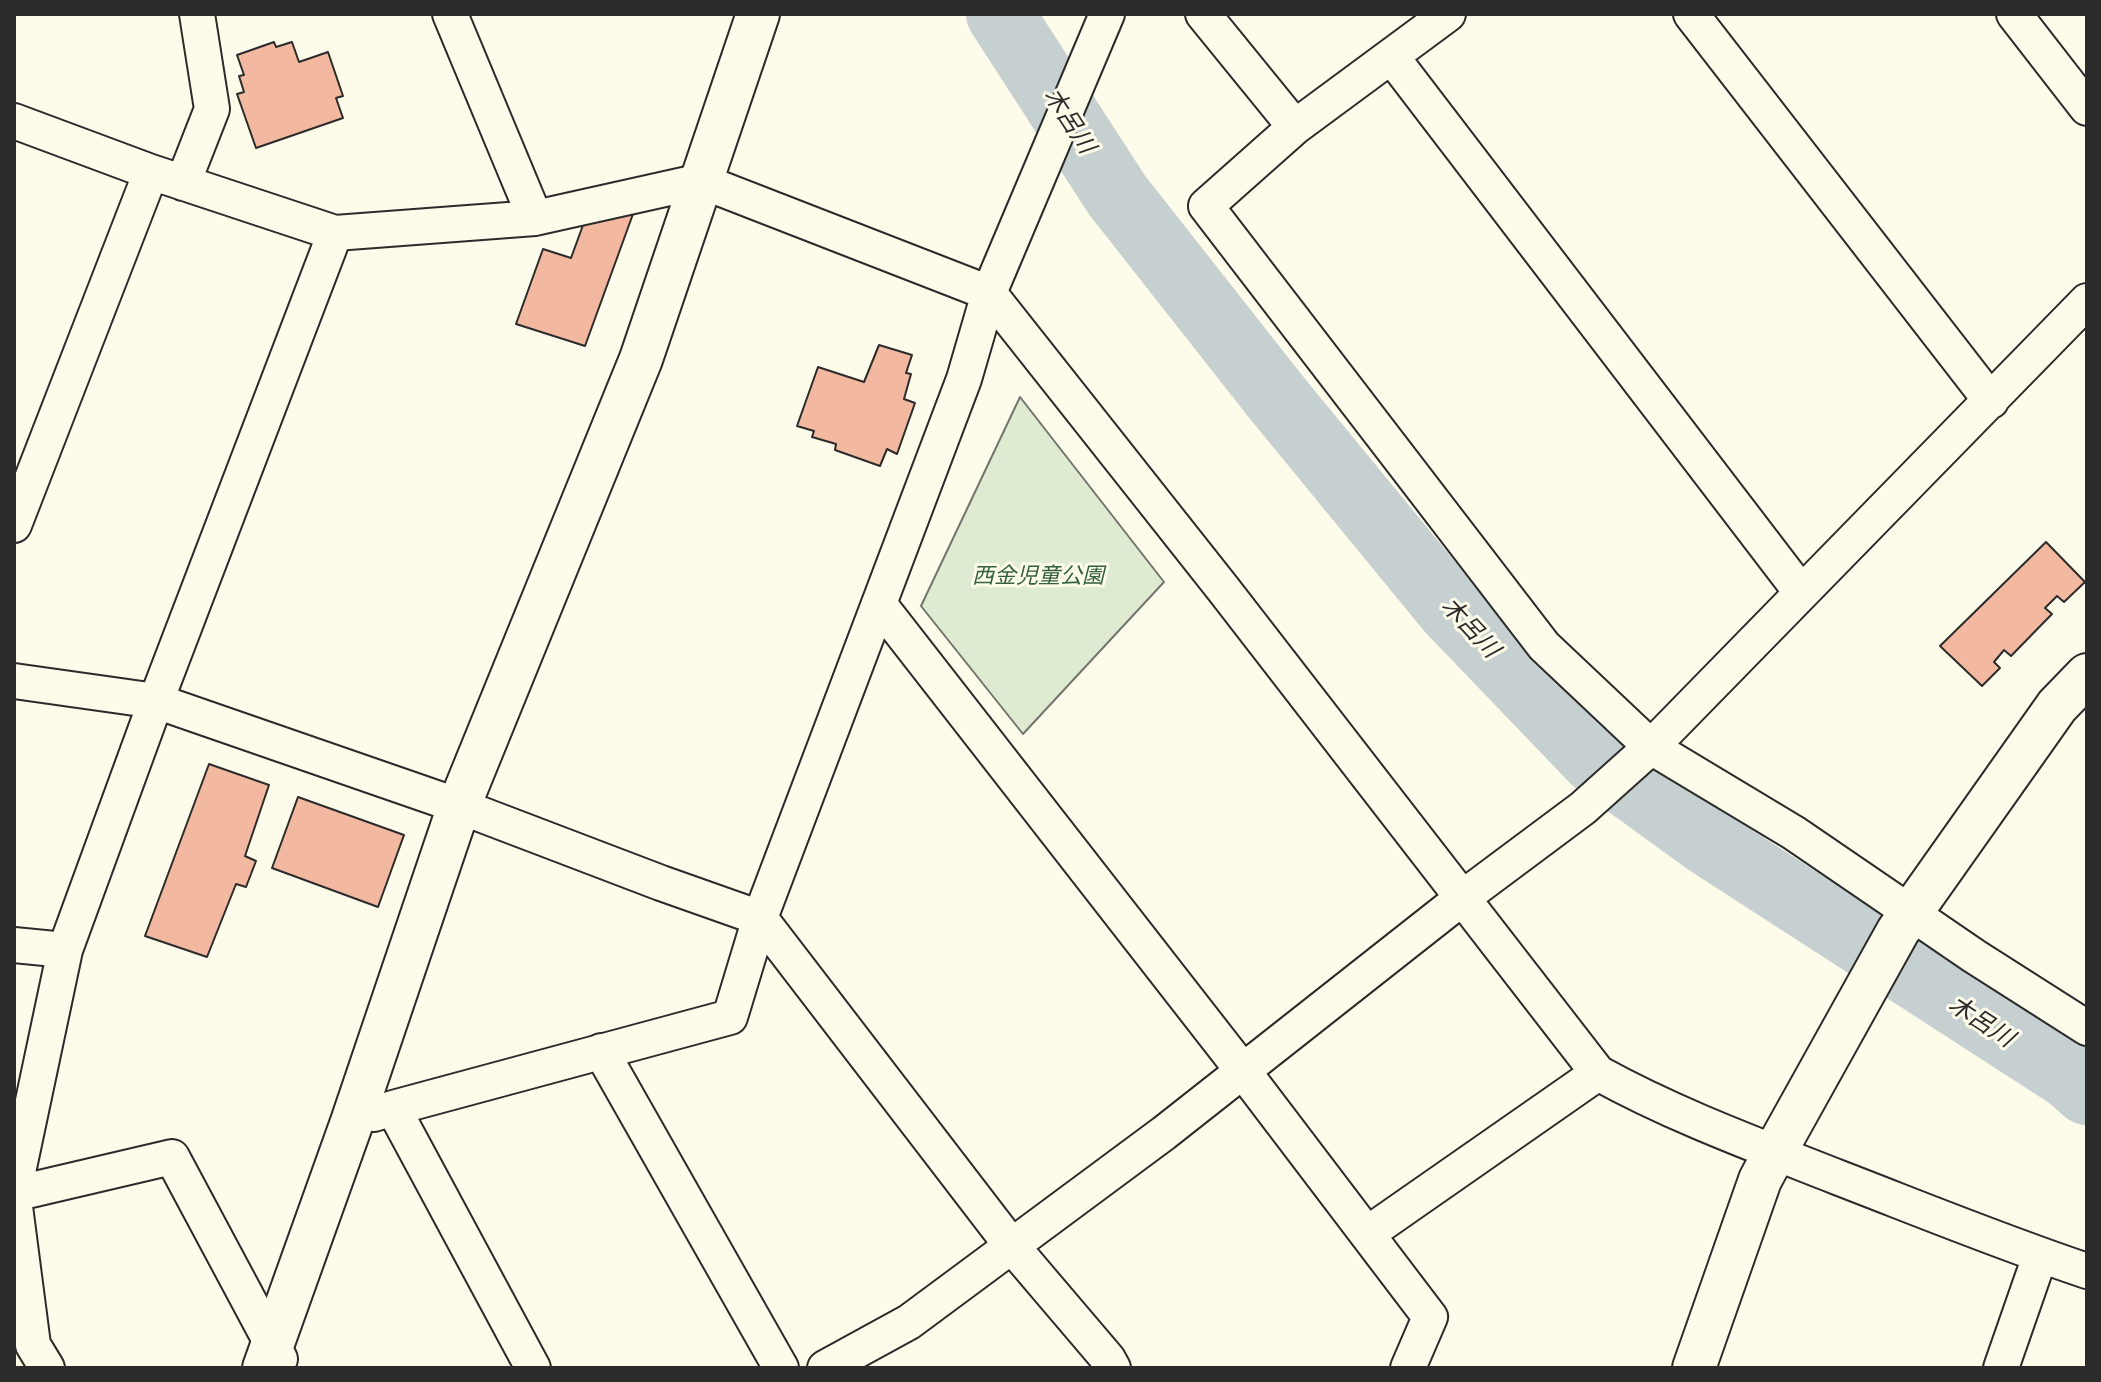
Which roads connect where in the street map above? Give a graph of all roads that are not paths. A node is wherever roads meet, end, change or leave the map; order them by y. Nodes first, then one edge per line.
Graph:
1 (197, 14) edge
2 (450, 14) edge
3 (758, 14) edge
4 (1107, 14) edge
5 (1203, 14) edge
6 (1448, 14) edge
7 (1691, 14) edge
8 (2014, 14) edge
9 (1391, 56) junction
10 (2087, 108) edge
11 (14, 121) edge
12 (1295, 127) junction
13 (151, 172) junction
14 (701, 181) junction
15 (183, 183) junction
16 (535, 218) junction
17 (335, 233) junction
18 (989, 293) junction
19 (2087, 301) edge
20 (1991, 401) junction
21 (14, 525) edge
22 (1801, 592) junction
23 (879, 604) junction
24 (2087, 675) edge
25 (14, 681) edge
26 (156, 701) junction
27 (1644, 754) junction
28 (459, 806) junction
29 (1461, 899) junction
30 (760, 918) junction
31 (1904, 921) junction
32 (14, 945) edge
33 (65, 950) junction
34 (2087, 1028) edge
35 (601, 1051) junction
36 (1243, 1071) junction
37 (1598, 1073) junction
38 (393, 1108) junction
39 (352, 1122) junction
40 (1775, 1152) junction
41 (14, 1195) edge
42 (1367, 1234) junction
43 (1011, 1245) junction
44 (2040, 1256) junction
45 (2087, 1271) edge
46 (274, 1360) edge
47 (47, 1368) edge
48 (533, 1368) edge
49 (781, 1368) edge
50 (825, 1368) edge
51 (1113, 1368) edge
52 (1408, 1368) edge
53 (1694, 1368) edge
54 (2001, 1368) edge

1 - 15 street
2 - 16 street
3 - 14 street
4 - 18 street
5 - 12 street
6 - 9 street
7 - 20 street
8 - 10 street
9 - 12 street
9 - 22 street
11 - 13 street
12 - 27 street
13 - 15 street
13 - 21 street
14 - 16 street
14 - 18 street
14 - 28 street
15 - 17 street
16 - 17 street
17 - 26 street
18 - 23 street
18 - 29 street
19 - 20 street
20 - 22 street
22 - 27 street
23 - 30 street
23 - 36 street
24 - 31 street
25 - 26 street
26 - 28 street
26 - 33 street
27 - 29 street
27 - 31 street
28 - 30 street
28 - 39 street
29 - 36 street
29 - 37 street
30 - 35 street
30 - 43 street
31 - 34 street
31 - 40 street
32 - 33 street
33 - 41 street
35 - 38 street
35 - 49 street
36 - 42 street
36 - 43 street
37 - 40 street
37 - 42 street
38 - 39 street
38 - 48 street
39 - 46 street
40 - 44 street
40 - 53 street
41 - 46 street
41 - 47 street
42 - 52 street
43 - 50 street
43 - 51 street
44 - 45 street
44 - 54 street

